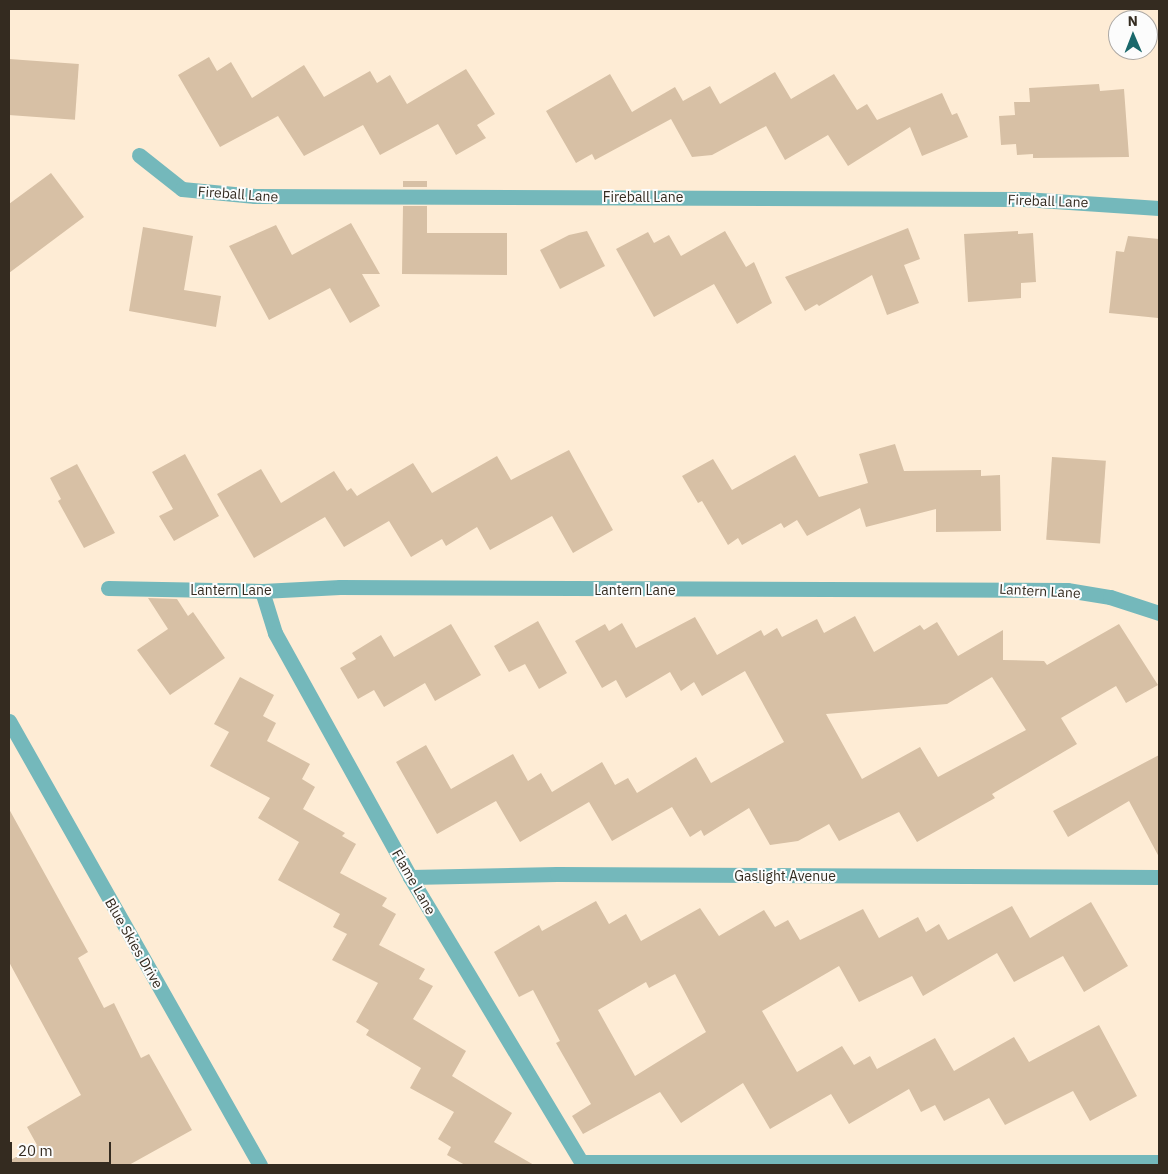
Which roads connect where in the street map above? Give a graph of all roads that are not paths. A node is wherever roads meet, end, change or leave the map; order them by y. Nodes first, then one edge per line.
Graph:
1 (139, 155) dead end
2 (1159, 208) edge
3 (108, 588) dead end
4 (262, 591) junction
5 (1159, 613) edge
6 (9, 720) edge
7 (410, 877) junction
8 (1159, 877) edge
9 (1159, 1162) edge
10 (257, 1164) edge
11 (582, 1164) edge

1 - 2 street, Fireball Lane
3 - 4 street, Lantern Lane
4 - 5 street, Lantern Lane
4 - 7 street, Flame Lane
6 - 10 street, Blue Skies Drive
7 - 8 street, Gaslight Avenue
7 - 11 street, Flame Lane
9 - 11 street

